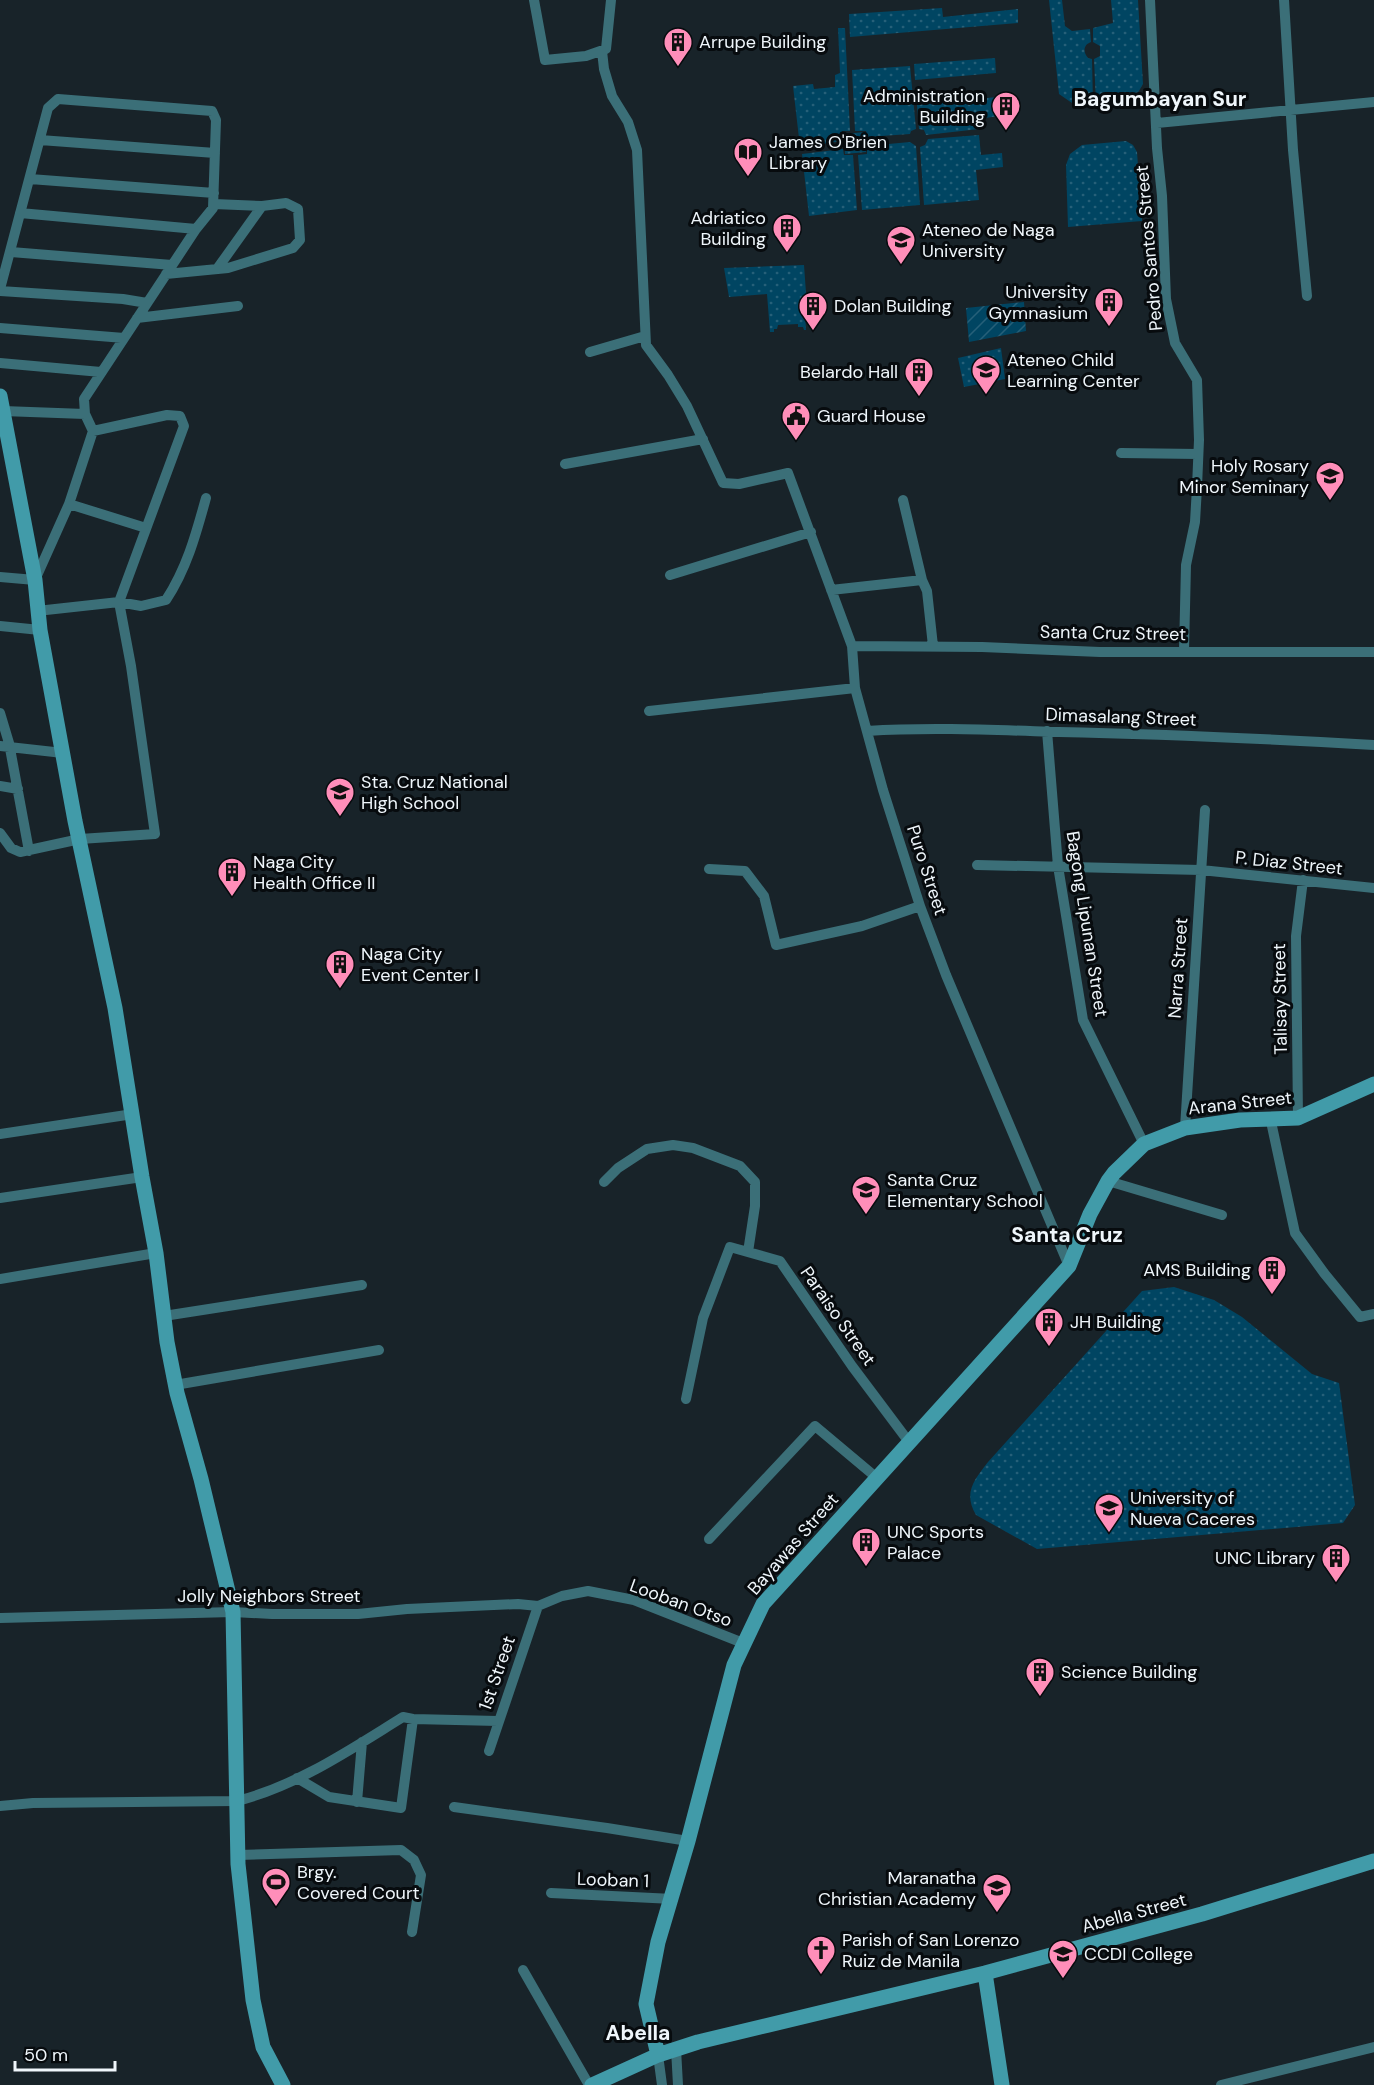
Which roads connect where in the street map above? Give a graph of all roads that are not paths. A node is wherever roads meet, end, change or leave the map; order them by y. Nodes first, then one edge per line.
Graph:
1 (534, 0) edge
2 (611, 0) edge
3 (1150, 0) edge
4 (1284, 0) edge
5 (602, 51) junction
6 (1374, 102) edge
7 (1292, 110) junction
8 (1157, 123) junction
9 (40, 140) junction
10 (215, 153) junction
11 (30, 179) junction
12 (214, 192) junction
13 (214, 204) junction
14 (261, 206) junction
15 (20, 213) junction
16 (196, 230) junction
17 (11, 252) junction
18 (169, 269) junction
19 (217, 269) junction
20 (0, 290) edge
21 (1307, 296) dead end
22 (147, 303) junction
23 (238, 306) dead end
24 (137, 318) junction
25 (0, 328) edge
26 (645, 336) junction
27 (124, 338) junction
28 (590, 352) dead end
29 (0, 363) edge
30 (101, 372) junction
31 (1, 404) edge
32 (85, 414) junction
33 (93, 431) junction
34 (703, 439) junction
35 (4, 440) edge
36 (1121, 453) dead end
37 (1198, 454) junction
38 (565, 464) dead end
39 (206, 498) dead end
40 (903, 500) dead end
41 (69, 504) junction
42 (146, 528) junction
43 (811, 532) junction
44 (670, 575) dead end
45 (0, 576) edge
46 (35, 580) junction
47 (922, 580) junction
48 (831, 590) junction
49 (119, 602) junction
50 (37, 611) junction
51 (0, 626) edge
52 (40, 630) junction
53 (852, 646) junction
54 (933, 646) junction
55 (1184, 651) junction
56 (1374, 652) edge
57 (855, 688) junction
58 (649, 711) dead end
59 (0, 713) edge
60 (867, 731) junction
61 (1047, 731) junction
62 (1374, 745) edge
63 (5, 747) edge
64 (63, 753) junction
65 (0, 786) edge
66 (18, 789) junction
67 (1205, 810) dead end
68 (0, 833) edge
69 (80, 839) junction
70 (29, 851) junction
71 (978, 865) dead end
72 (1058, 866) junction
73 (709, 869) dead end
74 (1201, 870) junction
75 (1303, 880) junction
76 (1374, 888) edge
77 (920, 906) junction
78 (1374, 1084) edge
79 (133, 1114) junction
80 (1270, 1118) junction
81 (1298, 1118) junction
82 (1185, 1128) junction
83 (0, 1134) edge
84 (1144, 1144) junction
85 (142, 1177) junction
86 (1108, 1181) junction
87 (604, 1182) dead end
88 (0, 1198) edge
89 (1222, 1215) dead end
90 (748, 1252) junction
91 (156, 1253) junction
92 (1069, 1266) junction
93 (0, 1279) edge
94 (362, 1285) dead end
95 (1374, 1314) edge
96 (164, 1316) junction
97 (379, 1350) dead end
98 (175, 1385) junction
99 (686, 1399) dead end
100 (909, 1442) junction
101 (877, 1478) junction
102 (709, 1539) dead end
103 (538, 1606) junction
104 (233, 1612) junction
105 (0, 1618) edge
106 (743, 1643) junction
107 (413, 1719) junction
108 (498, 1721) junction
109 (362, 1742) junction
110 (489, 1752) dead end
111 (297, 1778) junction
112 (237, 1801) junction
113 (357, 1802) junction
114 (0, 1806) edge
115 (454, 1807) dead end
116 (688, 1841) junction
117 (238, 1855) junction
118 (1374, 1861) edge
119 (551, 1893) dead end
120 (673, 1899) junction
121 (412, 1932) dead end
122 (523, 1970) dead end
123 (985, 1974) junction
124 (1374, 2047) edge
125 (676, 2049) junction
126 (658, 2055) junction
127 (678, 2080) edge
128 (662, 2081) edge
129 (283, 2085) edge
130 (590, 2085) edge
131 (1002, 2085) edge
132 (1221, 2085) edge

1 - 5 street
2 - 5 street
3 - 8 street, Pedro Santos Street
4 - 7 street
5 - 26 street
6 - 7 street
7 - 8 street
7 - 21 street
8 - 37 street, Pedro Santos Street
9 - 10 street
9 - 10 street
9 - 11 street
10 - 12 street
11 - 12 street
11 - 15 street
12 - 13 street
13 - 14 street
13 - 16 street
14 - 19 street
14 - 19 street
15 - 16 street
15 - 17 street
16 - 18 street
17 - 18 street
17 - 20 street
18 - 19 street
18 - 22 street
20 - 22 street
22 - 24 street
23 - 24 street
24 - 27 street
25 - 27 street
26 - 28 street
26 - 34 street
27 - 30 street
29 - 30 street
30 - 32 street
31 - 32 street
31 - 35 street
32 - 33 street
33 - 41 street
33 - 42 street
34 - 38 street
34 - 43 street, Puro Street
35 - 46 street
36 - 37 street
37 - 55 street, Pedro Santos Street
39 - 49 street
40 - 47 street
41 - 42 street
41 - 46 street
42 - 49 street
43 - 44 street
43 - 48 street, Puro Street
45 - 46 street
46 - 50 street
47 - 48 street
47 - 54 street
48 - 53 street, Puro Street
49 - 50 street
49 - 69 street
50 - 52 street
51 - 52 street
52 - 64 street
53 - 54 street, Santa Cruz Street
53 - 57 street, Puro Street
54 - 55 street, Santa Cruz Street
55 - 56 street, Santa Cruz Street
57 - 58 street
57 - 60 street, Puro Street
59 - 63 street
60 - 61 street, Dimasalang Street
60 - 77 street, Puro Street
61 - 62 street, Dimasalang Street
61 - 72 street, Bagong Lipunan Street
63 - 64 street
63 - 66 street
64 - 69 street
65 - 66 street
66 - 70 street
67 - 74 street, Narra Street
68 - 70 street
69 - 70 street
69 - 79 street
71 - 72 street, P. Diaz Street
72 - 74 street, P. Diaz Street
72 - 84 street, Bagong Lipunan Street
73 - 77 street
74 - 75 street, P. Diaz Street
74 - 82 street, Narra Street
75 - 76 street, P. Diaz Street
75 - 81 street, Talisay Street
77 - 92 street, Puro Street
78 - 81 street, Arana Street
79 - 83 street
79 - 85 street
80 - 81 street, Arana Street
80 - 82 street, Arana Street
80 - 95 street
82 - 84 street, Arana Street
84 - 86 street, Arana Street
85 - 88 street
85 - 91 street
86 - 89 street
86 - 92 street, Arana Street
87 - 90 street
90 - 99 street, Paraiso Street
90 - 100 street, Paraiso Street
91 - 93 street
91 - 96 street
92 - 100 street, Bayawas Street
94 - 96 street
96 - 98 street
97 - 98 street
98 - 104 street
100 - 101 street, Bayawas Street
101 - 102 street
101 - 106 street, Bayawas Street
103 - 104 street, Jolly Neighbors Street
103 - 106 street, Looban Otso
103 - 108 street, 1st Street
104 - 105 street, Jolly Neighbors Street
104 - 112 street
106 - 116 street, Bayawas Street
107 - 108 street
107 - 109 street
107 - 113 street
108 - 110 street, 1st Street
109 - 111 street
109 - 113 street
111 - 112 street
111 - 113 street
112 - 114 street
112 - 117 street
115 - 116 street
116 - 120 street, Bayawas Street
117 - 121 street
117 - 129 street
118 - 123 street, Abella Street
119 - 120 street, Looban 1
120 - 126 street, Bayawas Street
122 - 130 street
123 - 125 street, Abella Street
123 - 131 street
124 - 132 street
125 - 126 street, Abella Street
125 - 127 street
126 - 128 street
126 - 130 street, Abella Street
127 - 128 street

